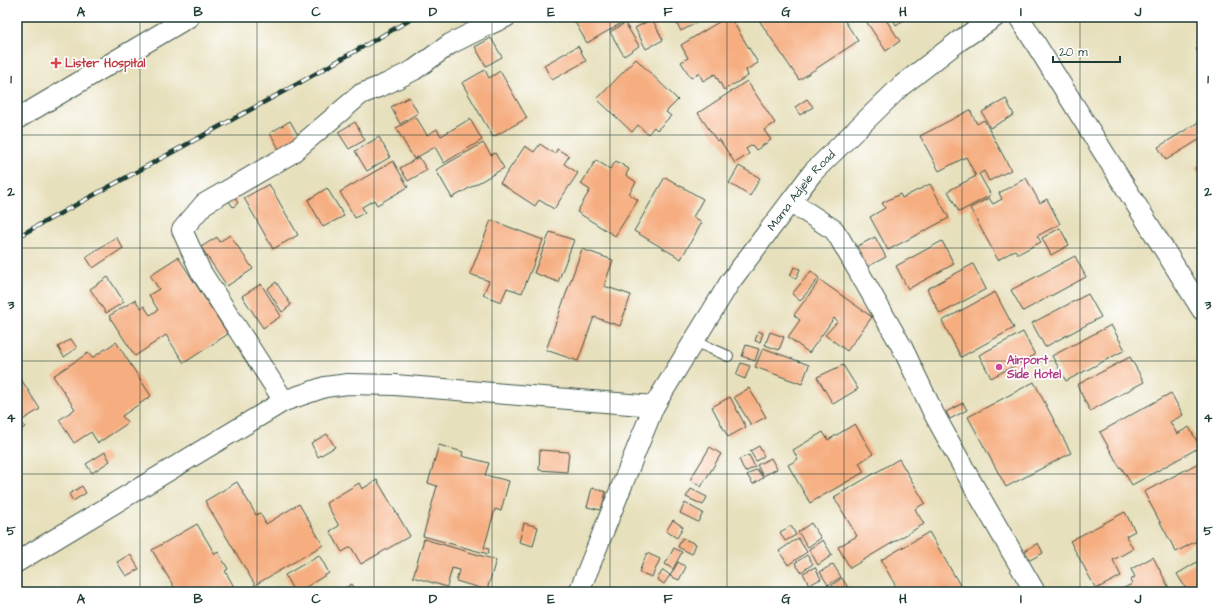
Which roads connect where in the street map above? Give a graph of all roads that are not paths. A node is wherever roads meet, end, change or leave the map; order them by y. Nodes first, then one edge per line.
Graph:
1 (189, 17) edge
2 (506, 17) edge
3 (995, 17) edge
4 (1019, 17) edge
5 (17, 119) edge
6 (791, 202) junction
7 (1202, 310) edge
8 (694, 341) junction
9 (728, 356) dead end
10 (284, 401) junction
11 (654, 406) junction
12 (17, 562) edge
13 (579, 592) edge
14 (1036, 592) edge

1 - 5 street
2 - 10 street
3 - 6 street, Mama Adjele Road
4 - 7 street
6 - 8 street, Mama Adjele Road
6 - 14 street
8 - 9 lane
8 - 11 street, Mama Adjele Road
10 - 11 street
10 - 12 street
11 - 13 street, Mama Adjele Road

